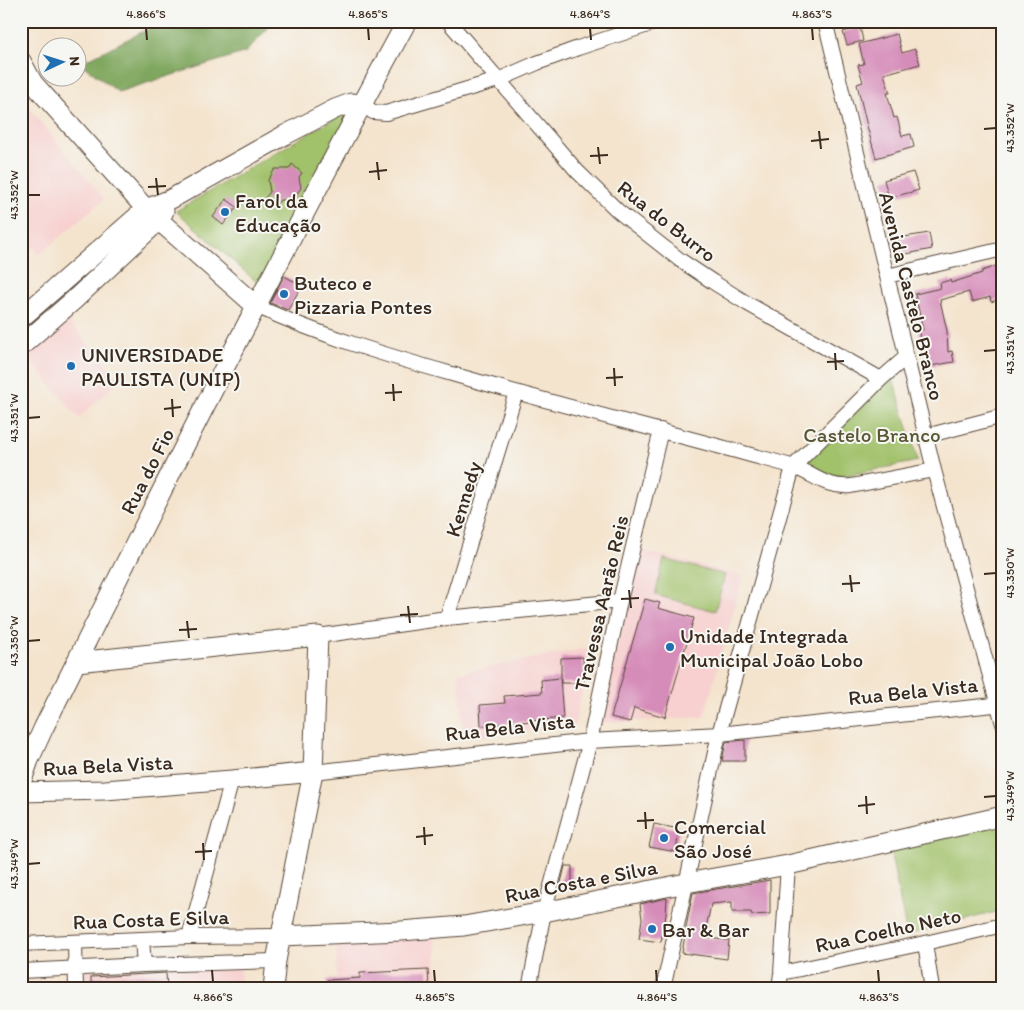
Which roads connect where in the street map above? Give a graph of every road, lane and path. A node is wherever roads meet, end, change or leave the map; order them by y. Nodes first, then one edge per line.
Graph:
1 (408, 21) edge
2 (448, 21) edge
3 (660, 21) edge
4 (825, 21) edge
5 (21, 61) edge
6 (498, 80) junction
7 (362, 104) junction
8 (124, 186) junction
9 (152, 215) junction
10 (114, 237) junction
11 (1003, 249) edge
12 (887, 276) junction
13 (256, 306) junction
14 (21, 318) edge
15 (21, 346) edge
16 (906, 358) junction
17 (881, 379) junction
18 (516, 392) junction
19 (1003, 416) edge
20 (662, 430) junction
21 (926, 436) junction
22 (793, 467) junction
23 (934, 470) junction
24 (620, 601) junction
25 (447, 618) junction
26 (318, 636) junction
27 (76, 662) junction
28 (1000, 704) edge
29 (1003, 724) edge
30 (719, 734) junction
31 (590, 741) junction
32 (313, 772) junction
33 (232, 780) junction
34 (21, 782) edge
35 (21, 792) edge
36 (1003, 816) edge
37 (788, 865) junction
38 (686, 883) junction
39 (544, 912) junction
40 (1003, 925) edge
41 (281, 936) junction
42 (189, 937) junction
43 (142, 939) junction
44 (75, 942) junction
45 (925, 943) junction
46 (21, 944) edge
47 (276, 961) junction
48 (144, 964) junction
49 (76, 968) junction
50 (21, 971) edge
51 (781, 973) junction
52 (76, 989) edge
53 (273, 989) edge
54 (529, 989) edge
55 (663, 989) edge
56 (779, 989) edge
57 (932, 989) edge

1 - 7 street, Rua do Fio
2 - 6 street, Rua do Burro
3 - 6 street
4 - 12 street, Avenida Castelo Branco
5 - 8 street
6 - 7 street
6 - 17 street, Rua do Burro
7 - 9 street
7 - 13 street, Rua do Fio
8 - 9 street
8 - 10 street
9 - 10 street
9 - 13 street
9 - 15 street
10 - 14 street
11 - 12 street
12 - 16 street, Avenida Castelo Branco
13 - 18 street
13 - 27 street, Rua do Fio
16 - 17 street
16 - 21 street, Avenida Castelo Branco
17 - 22 street
18 - 20 street
18 - 25 street, Kennedy
19 - 21 street
20 - 22 street
20 - 24 street, Travessa Aarão Reis
21 - 23 street, Avenida Castelo Branco
22 - 23 street
22 - 30 street
23 - 28 street, Avenida Castelo Branco
24 - 25 street
24 - 31 street, Travessa Aarão Reis
25 - 26 street
26 - 27 street
26 - 32 street
27 - 34 street, Rua do Fio
28 - 29 street, Avenida Castelo Branco
28 - 30 street, Rua Bela Vista
30 - 31 street, Rua Bela Vista
30 - 38 street
31 - 32 street, Rua Bela Vista
31 - 39 street, Travessa Aarão Reis
32 - 33 street, Rua Bela Vista
32 - 41 street
33 - 35 street, Rua Bela Vista
33 - 42 street
36 - 37 street, Rua Costa e Silva
37 - 38 street, Rua Costa e Silva
37 - 51 street
38 - 39 street, Rua Costa e Silva
38 - 55 street
39 - 41 street, Rua Costa e Silva
39 - 54 street, Travessa Aarão Reis
40 - 45 street, Rua Coelho Neto
41 - 42 street, Rua Costa E Silva
41 - 47 street
42 - 43 street, Rua Costa E Silva
43 - 44 street, Rua Costa E Silva
43 - 48 street
44 - 46 street, Rua Costa E Silva
44 - 49 street
45 - 51 street, Rua Coelho Neto
45 - 57 street
47 - 48 street
47 - 53 street
48 - 49 street
49 - 50 street
49 - 52 street
51 - 56 street

